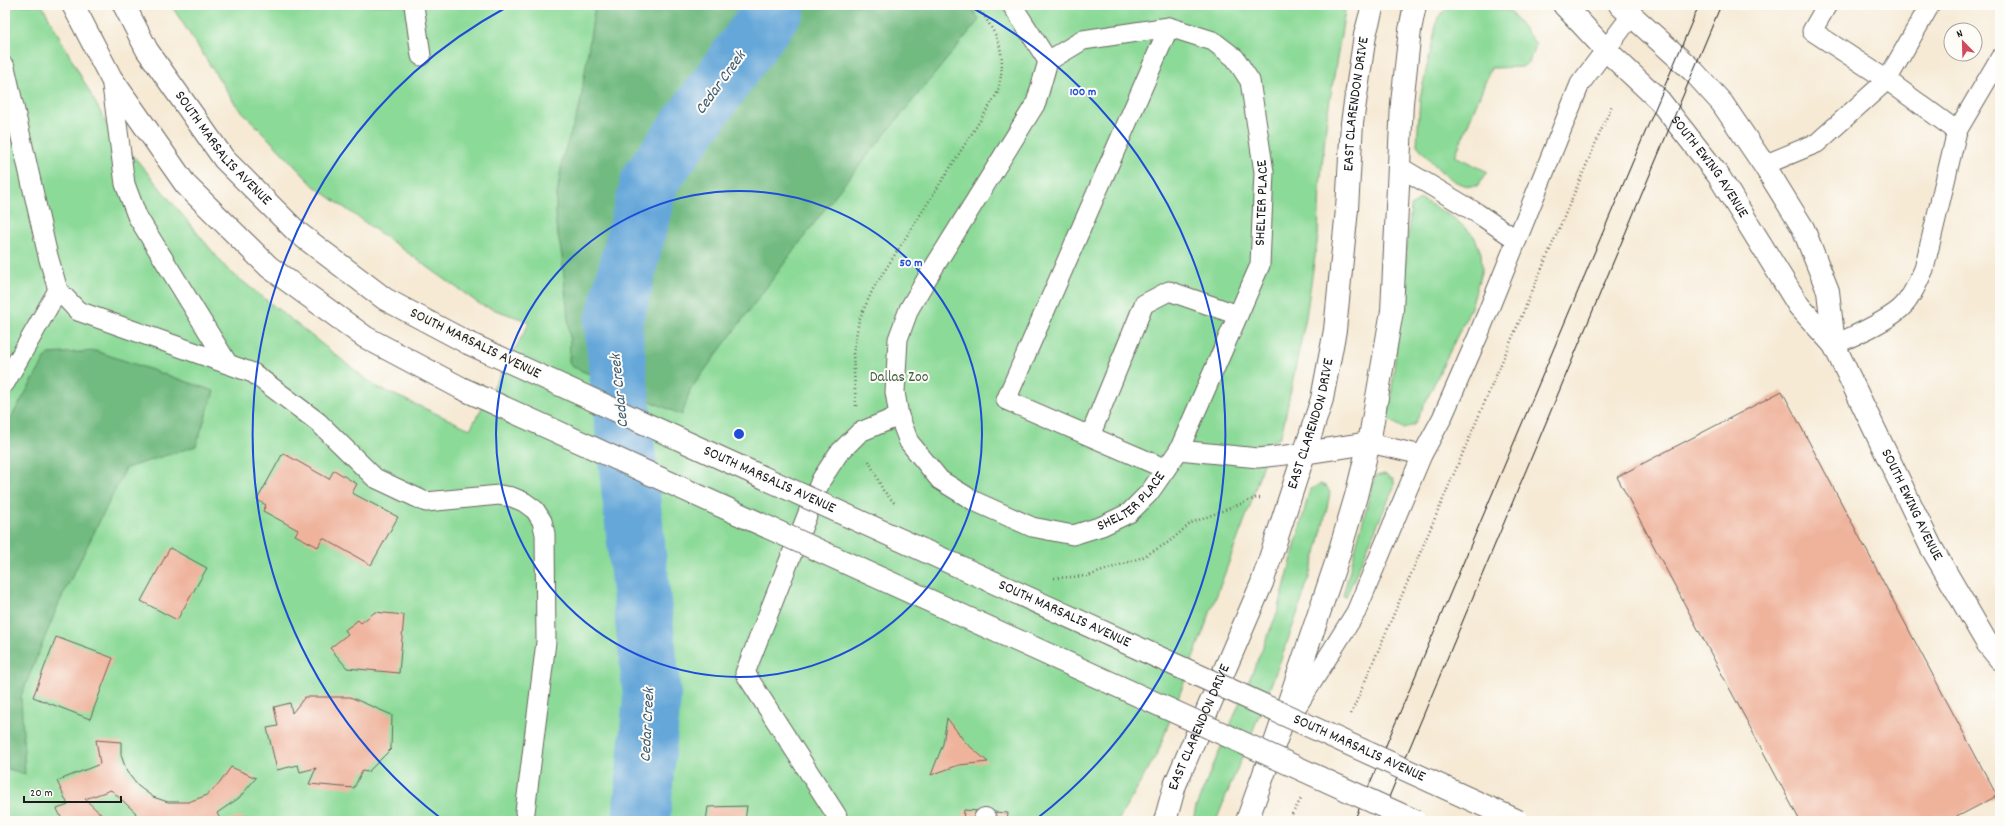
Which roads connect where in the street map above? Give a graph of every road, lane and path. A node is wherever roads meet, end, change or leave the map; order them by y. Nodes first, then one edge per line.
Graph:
1 (73, 5) edge
2 (124, 5) edge
3 (414, 5) edge
4 (977, 5) edge
5 (1373, 5) edge
6 (1415, 5) edge
7 (1564, 5) edge
8 (1827, 5) edge
9 (1930, 5) edge
10 (1013, 7) edge
11 (1625, 11) edge
12 (987, 19) dead end
13 (1169, 27) junction
14 (1606, 50) junction
15 (422, 56) dead end
16 (2000, 58) edge
17 (1048, 61) junction
18 (5, 67) edge
19 (111, 78) junction
20 (1887, 80) junction
21 (1612, 105) dead end
22 (1957, 131) junction
23 (1764, 165) junction
24 (1398, 166) junction
25 (1517, 240) junction
26 (58, 290) junction
27 (1238, 315) junction
28 (1834, 345) junction
29 (228, 364) junction
30 (5, 383) edge
31 (899, 416) junction
32 (1090, 436) junction
33 (1369, 443) junction
34 (1179, 450) junction
35 (1304, 453) junction
36 (1422, 455) junction
37 (1166, 469) junction
38 (2000, 659) edge
39 (1349, 719) dead end
40 (1277, 737) junction
41 (1304, 794) dead end
42 (525, 812) dead end
43 (837, 816) dead end
44 (1165, 821) edge
45 (1247, 821) edge
46 (1288, 821) edge
47 (1415, 821) edge
48 (1518, 821) edge

1 - 19 main road
2 - 48 main road, SOUTH MARSALIS AVENUE, bridge
3 - 15 lane
4 - 12 path
5 - 35 main road, EAST CLARENDON DRIVE
6 - 24 main road
7 - 14 main road, SOUTH EWING AVENUE
8 - 20 lane
9 - 20 lane
10 - 17 lane
11 - 14 lane
11 - 23 main road, SOUTH EWING AVENUE
13 - 17 lane, SHELTER PLACE
13 - 27 lane, SHELTER PLACE
13 - 32 lane
14 - 25 lane
14 - 28 main road, SOUTH EWING AVENUE
16 - 22 lane
17 - 31 lane, SHELTER PLACE
18 - 26 lane
19 - 29 lane
19 - 47 main road, bridge
20 - 22 lane
20 - 23 lane
21 - 39 path
22 - 28 lane
23 - 28 main road, SOUTH EWING AVENUE
24 - 25 lane
24 - 33 main road
25 - 36 lane
26 - 29 lane
26 - 30 lane
27 - 32 lane
27 - 34 lane, SHELTER PLACE
28 - 38 main road, SOUTH EWING AVENUE
29 - 42 lane
31 - 37 lane, SHELTER PLACE
31 - 43 lane
32 - 37 lane
33 - 35 main road
33 - 36 lane
33 - 40 main road
34 - 35 lane
34 - 37 lane, SHELTER PLACE
35 - 44 main road, EAST CLARENDON DRIVE
36 - 40 lane
40 - 45 main road
41 - 46 path

